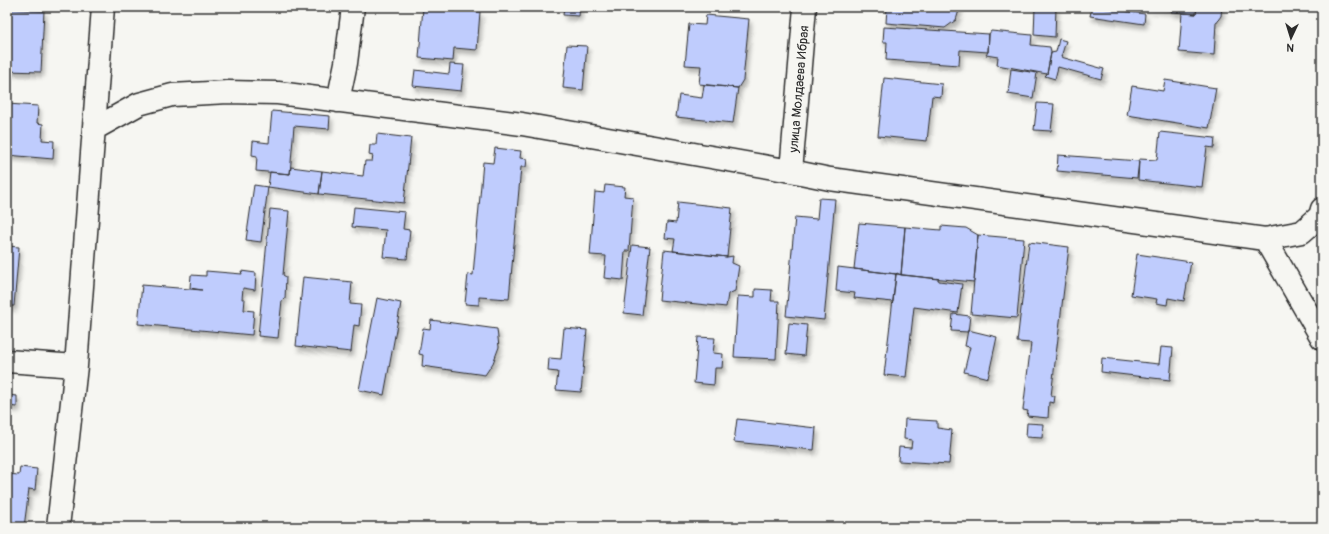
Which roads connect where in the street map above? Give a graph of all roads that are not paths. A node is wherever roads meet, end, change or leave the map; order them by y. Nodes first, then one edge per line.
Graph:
1 (103, 7) edge
2 (353, 7) edge
3 (805, 7) edge
4 (338, 101) junction
5 (94, 129) junction
6 (791, 171) junction
7 (1322, 209) edge
8 (1265, 239) junction
9 (1322, 338) edge
10 (7, 361) edge
11 (76, 366) junction
12 (58, 527) edge

1 - 5 street
2 - 4 street
3 - 6 street, улица Молдаева Ибрая
4 - 5 street
4 - 6 street
5 - 11 street
6 - 8 street
7 - 8 street
8 - 9 street
10 - 11 street
11 - 12 street

